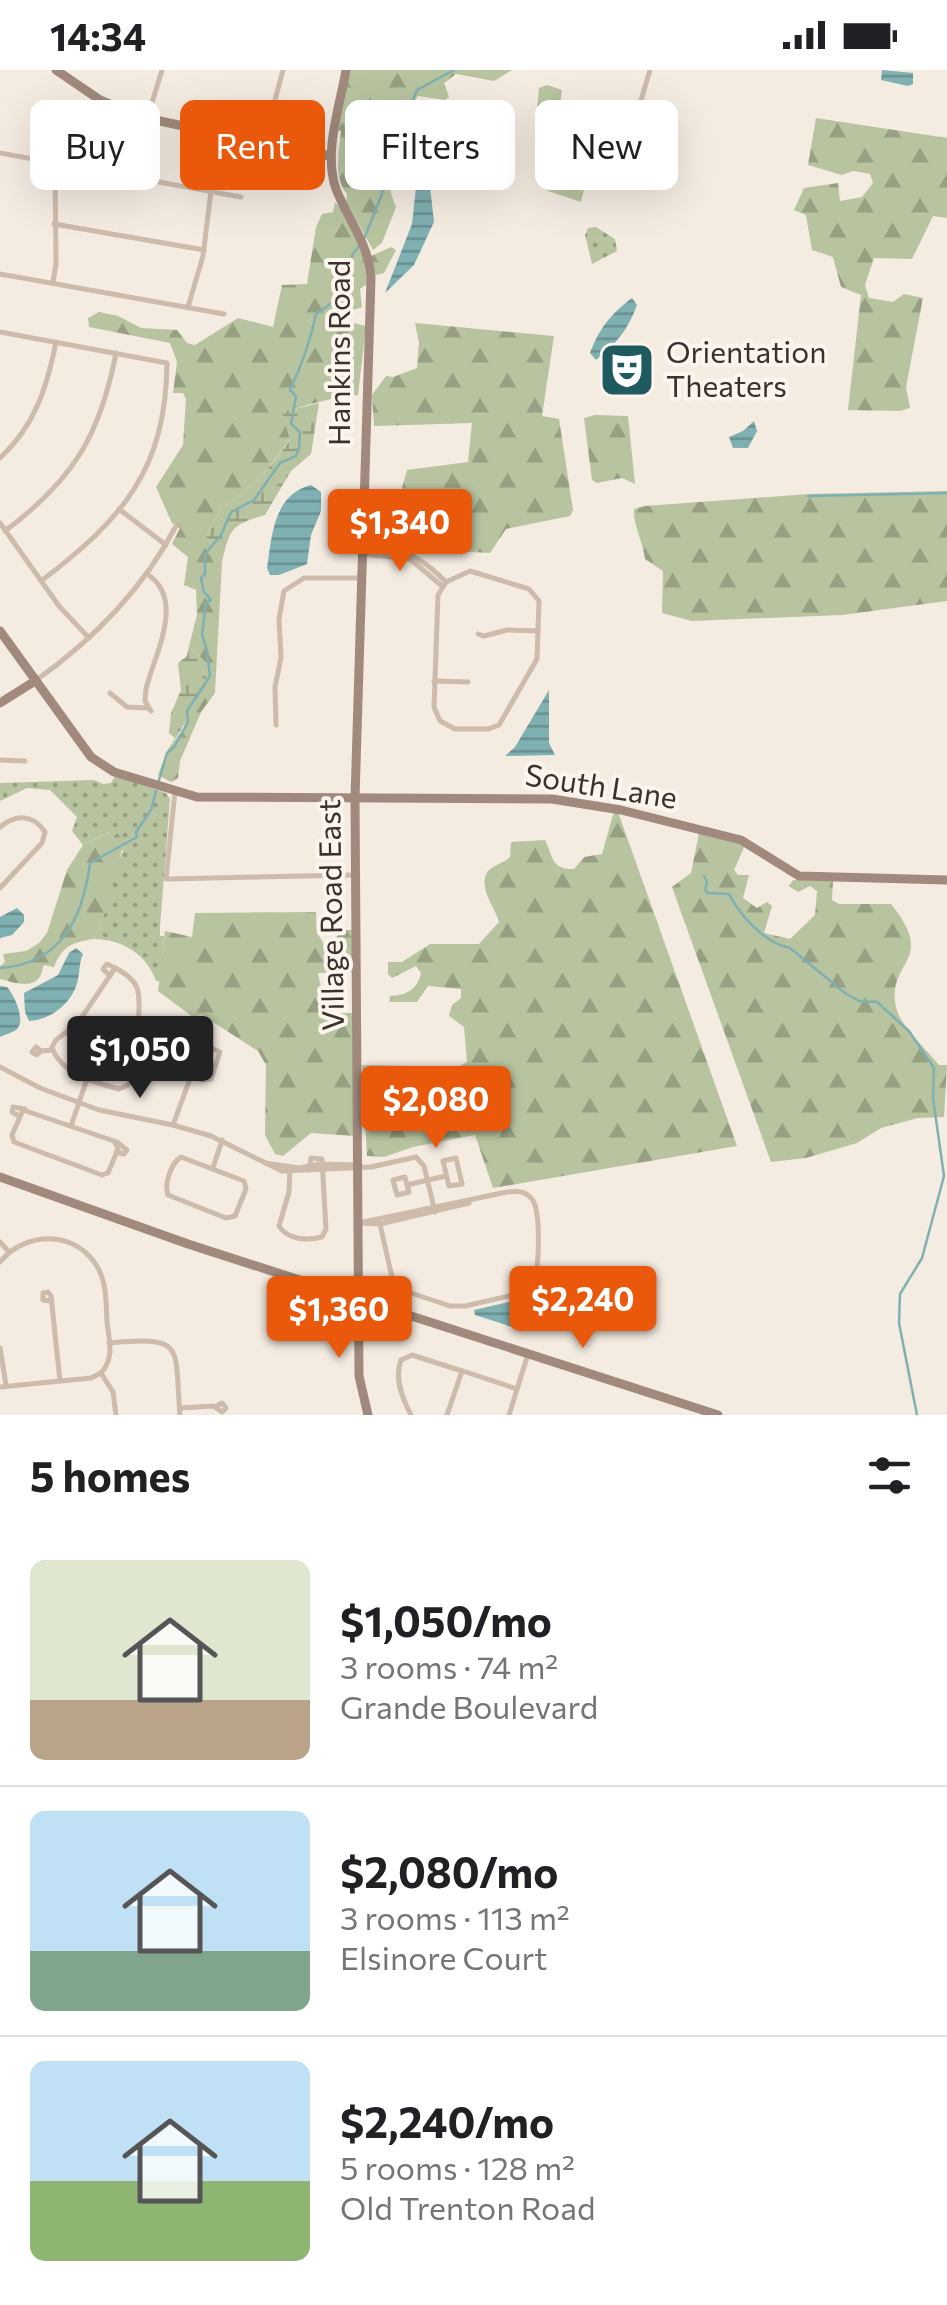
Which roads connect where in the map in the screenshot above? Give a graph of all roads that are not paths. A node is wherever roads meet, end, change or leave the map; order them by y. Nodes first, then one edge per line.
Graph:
1 (56, 70) edge
2 (162, 70) edge
3 (282, 70) edge
4 (346, 70) edge
5 (650, 70) edge
6 (100, 100) edge
7 (153, 100) edge
8 (274, 100) edge
9 (641, 100) edge
10 (0, 153) edge
11 (325, 154) edge
12 (332, 157) junction
13 (30, 158) edge
14 (160, 182) edge
15 (55, 190) edge
16 (211, 191) junction
17 (241, 197) dead end
18 (54, 224) junction
19 (204, 250) junction
20 (0, 274) edge
21 (53, 282) junction
22 (188, 307) junction
23 (224, 314) dead end
24 (0, 332) edge
25 (56, 342) junction
26 (116, 353) junction
27 (0, 458) edge
28 (119, 510) junction
29 (0, 523) edge
30 (176, 526) dead end
31 (6, 531) junction
32 (166, 545) junction
33 (362, 550) junction
34 (147, 574) junction
35 (362, 578) junction
36 (41, 581) junction
37 (444, 584) junction
38 (538, 630) junction
39 (0, 631) edge
40 (478, 634) dead end
41 (89, 638) junction
42 (35, 681) junction
43 (434, 681) junction
44 (468, 682) dead end
45 (110, 693) dead end
46 (0, 703) edge
47 (276, 725) dead end
48 (0, 760) edge
49 (25, 761) dead end
50 (356, 764) joint
51 (175, 791) junction
52 (354, 798) junction
53 (0, 827) edge
54 (356, 875) junction
55 (947, 880) edge
56 (0, 888) edge
57 (115, 968) junction
58 (110, 976) junction
59 (41, 1050) dead end
60 (52, 1050) junction
61 (0, 1067) edge
62 (190, 1076) junction
63 (87, 1079) junction
64 (79, 1103) junction
65 (174, 1125) junction
66 (71, 1126) junction
67 (222, 1140) junction
68 (362, 1165) junction
69 (325, 1166) junction
70 (213, 1168) junction
71 (309, 1168) junction
72 (290, 1170) junction
73 (446, 1176) junction
74 (0, 1177) edge
75 (428, 1180) junction
76 (407, 1185) dead end
77 (434, 1210) junction
78 (379, 1222) junction
79 (362, 1223) junction
80 (0, 1242) edge
81 (9, 1252) junction
82 (0, 1262) edge
83 (361, 1300) junction
84 (52, 1301) dead end
85 (110, 1343) junction
86 (0, 1348) edge
87 (528, 1354) junction
88 (462, 1371) junction
89 (101, 1373) junction
90 (60, 1381) junction
91 (3, 1387) edge
92 (517, 1389) junction
93 (218, 1406) dead end
94 (180, 1411) edge
95 (116, 1415) edge
96 (370, 1415) edge
97 (411, 1415) edge
98 (446, 1415) edge
99 (509, 1415) edge
100 (718, 1415) edge

1 - 6 main road
2 - 7 street
3 - 8 street
4 - 12 main road, Hankins Road
5 - 9 street
10 - 13 street
11 - 12 main road
12 - 33 main road, Hankins Road
14 - 16 street
15 - 18 street
16 - 17 street
16 - 19 street
18 - 19 street
18 - 21 street
19 - 22 street
20 - 21 street
21 - 22 street
22 - 23 street
24 - 25 street
25 - 26 street
25 - 27 street
26 - 28 street
26 - 31 street
28 - 32 street
28 - 36 street
29 - 31 street
30 - 32 street
31 - 36 street
32 - 34 street
33 - 35 main road, Hankins Road
33 - 37 street
34 - 41 street
34 - 45 street
35 - 47 street
35 - 50 main road, Hankins Road
36 - 41 street
37 - 38 street
37 - 43 street
38 - 40 street
38 - 43 street
39 - 42 main road, South Lane
41 - 42 street
42 - 46 main road
42 - 51 main road, South Lane
43 - 44 street
48 - 49 street
50 - 52 main road, Village Road East
51 - 52 main road, South Lane
51 - 54 street
52 - 54 main road, Village Road East
52 - 55 main road, South Lane
53 - 56 street
54 - 68 main road, Village Road East
57 - 58 street
57 - 58 street
57 - 63 street
58 - 60 street
59 - 60 street
60 - 63 street
61 - 64 street
62 - 62 street
62 - 65 street
63 - 64 street
64 - 65 street
64 - 66 street
65 - 67 street
66 - 66 street
67 - 70 street
67 - 72 street
68 - 69 street
68 - 75 street
68 - 79 main road, Village Road East
69 - 71 street
69 - 71 street
69 - 72 street
70 - 70 street
71 - 72 street
73 - 73 street
73 - 75 street
74 - 83 main road
75 - 76 street
75 - 77 street
77 - 78 street
77 - 78 street
78 - 79 street
79 - 83 main road, Village Road East
80 - 81 street
81 - 82 street
81 - 85 street
83 - 87 main road
83 - 96 main road, Village Road East
84 - 90 street
85 - 89 street
85 - 94 street
86 - 91 street
87 - 92 street
87 - 100 main road
88 - 92 street
88 - 97 street
88 - 98 street
89 - 90 street
89 - 95 street
90 - 91 street
92 - 99 street
93 - 94 street

